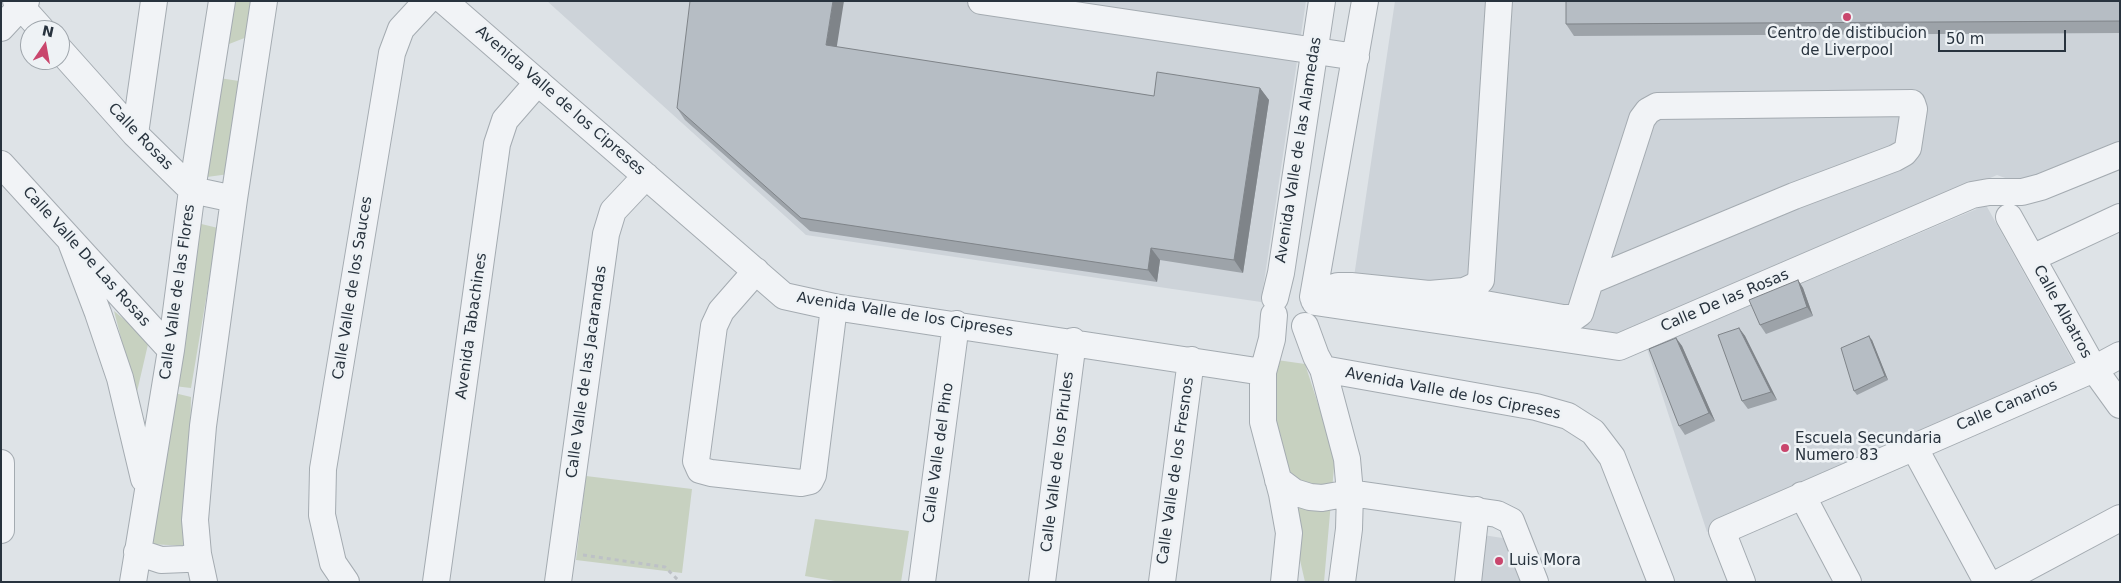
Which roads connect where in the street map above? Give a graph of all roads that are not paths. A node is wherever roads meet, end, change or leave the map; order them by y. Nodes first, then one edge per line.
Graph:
1 (154, 1) edge
2 (222, 1) edge
3 (264, 1) edge
4 (427, 1) edge
5 (444, 1) edge
6 (981, 1) edge
7 (1322, 1) edge
8 (1365, 1) edge
9 (1499, 1) edge
10 (21, 3) edge
11 (34, 20) edge
12 (1, 28) edge
13 (1314, 51) junction
14 (1356, 57) junction
15 (70, 61) edge
16 (538, 82) junction
17 (135, 134) junction
18 (2120, 155) edge
19 (1, 164) edge
20 (646, 176) junction
21 (192, 190) junction
22 (234, 199) junction
23 (2009, 217) dead end
24 (2120, 217) edge
25 (71, 242) junction
26 (2032, 258) junction
27 (756, 271) junction
28 (1590, 281) junction
29 (1429, 294) junction
30 (1314, 300) junction
31 (834, 306) junction
32 (1274, 307) junction
33 (956, 324) junction
34 (1305, 326) junction
35 (1073, 341) junction
36 (171, 350) junction
37 (2120, 355) edge
38 (1191, 360) junction
39 (1323, 369) junction
40 (2094, 369) junction
41 (1264, 372) junction
42 (2120, 405) edge
43 (1914, 447) junction
44 (1, 463) edge
45 (1278, 480) junction
46 (146, 492) junction
47 (1350, 493) junction
48 (1802, 495) junction
49 (1476, 510) junction
50 (2120, 518) edge
51 (1, 530) edge
52 (137, 552) junction
53 (198, 554) junction
54 (133, 582) edge
55 (204, 582) edge
56 (346, 582) edge
57 (436, 582) edge
58 (558, 582) edge
59 (922, 582) edge
60 (1042, 582) edge
61 (1162, 582) edge
62 (1284, 582) edge
63 (1342, 582) edge
64 (1468, 582) edge
65 (1535, 582) edge
66 (1661, 582) edge
67 (1742, 582) edge
68 (1848, 582) edge
69 (1987, 582) edge
70 (2000, 582) edge

1 - 17 street
2 - 21 street, Calle Valle de las Flores
3 - 22 street
4 - 56 street, Calle Valle de los Sauces
5 - 16 street, Avenida Valle de los Cipreses
6 - 13 street
7 - 13 street, Avenida Valle de las Alamedas
8 - 14 street
9 - 29 street
10 - 11 street
10 - 12 street
13 - 14 street
13 - 32 street, Avenida Valle de las Alamedas
14 - 30 street
15 - 17 street, Calle Rosas
16 - 20 street, Avenida Valle de los Cipreses
16 - 57 street, Avenida Tabachines
17 - 21 street, Calle Rosas
18 - 30 street, Calle De las Rosas
19 - 25 street, Calle Valle De Las Rosas
20 - 27 street, Avenida Valle de los Cipreses
20 - 58 street, Calle Valle de las Jacarandas
21 - 22 street
21 - 36 street, Calle Valle de las Flores
22 - 53 street
23 - 26 street, Calle Albatros
24 - 26 street
25 - 36 street, Calle Valle De Las Rosas
25 - 46 street
26 - 40 street, Calle Albatros
27 - 31 street, Avenida Valle de los Cipreses
27 - 31 street
28 - 28 street
28 - 29 street
29 - 30 street
30 - 32 street
30 - 34 street
31 - 33 street, Avenida Valle de los Cipreses
32 - 34 street
32 - 41 street, Avenida Valle de las Alamedas
33 - 35 street, Avenida Valle de los Cipreses
33 - 59 street, Calle Valle del Pino
34 - 39 street
35 - 38 street, Avenida Valle de los Cipreses
35 - 60 street, Calle Valle de los Pirules
36 - 46 street, Calle Valle de las Flores
37 - 40 street, Calle Canarios
38 - 41 street, Avenida Valle de los Cipreses
38 - 61 street, Calle Valle de los Fresnos
39 - 47 street
39 - 66 street, Avenida Valle de los Cipreses
40 - 42 street, Calle Albatros
40 - 43 street, Calle Canarios
41 - 45 street, Avenida Valle de las Alamedas
43 - 48 street, Calle Canarios
43 - 69 street
44 - 51 street
45 - 47 street
45 - 62 street, Avenida Valle de las Alamedas
46 - 52 street, Calle Valle de las Flores
47 - 49 street
47 - 63 street
48 - 67 street, Calle Canarios
48 - 68 street
49 - 64 street
49 - 65 street
50 - 70 street
52 - 53 street
52 - 54 street, Calle Valle de las Flores
53 - 55 street

